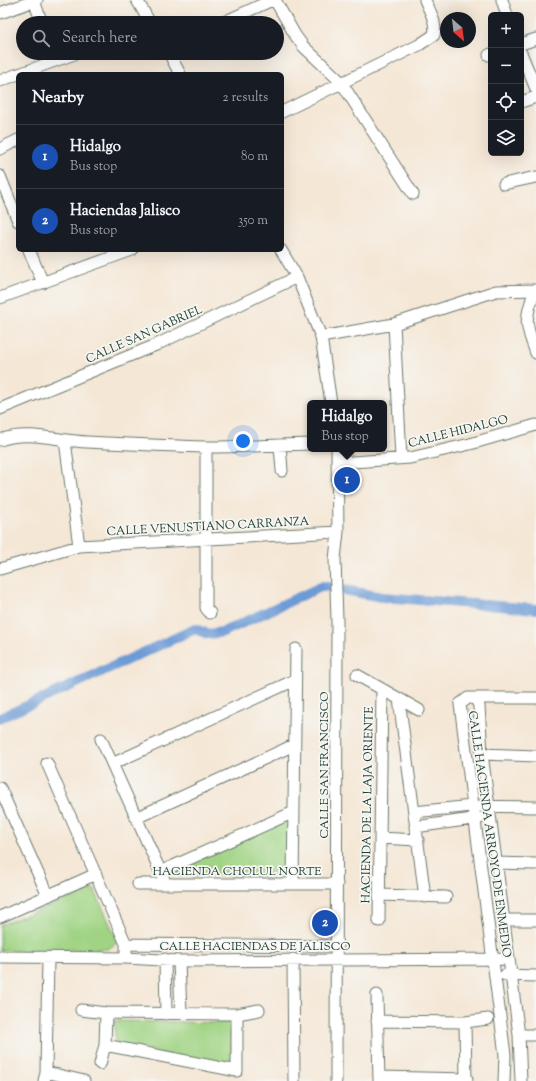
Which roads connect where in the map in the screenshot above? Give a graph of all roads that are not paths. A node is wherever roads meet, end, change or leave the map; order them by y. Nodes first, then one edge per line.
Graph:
1 (35, 0) edge
2 (137, 0) edge
3 (273, 0) edge
4 (425, 0) edge
5 (502, 0) edge
6 (506, 12) edge
7 (0, 13) edge
8 (40, 16) edge
9 (146, 16) edge
10 (238, 16) edge
11 (283, 16) edge
12 (284, 17) edge
13 (536, 39) edge
14 (524, 43) edge
15 (49, 60) edge
16 (173, 60) edge
17 (524, 60) edge
18 (23, 72) edge
19 (179, 72) edge
20 (16, 75) edge
21 (0, 81) edge
22 (341, 82) junction
23 (536, 89) edge
24 (536, 97) edge
25 (524, 101) edge
26 (284, 111) edge
27 (16, 141) edge
28 (0, 149) edge
29 (0, 176) edge
30 (536, 177) edge
31 (504, 184) dead end
32 (413, 194) dead end
33 (16, 216) edge
34 (30, 252) edge
35 (127, 252) edge
36 (282, 252) edge
37 (298, 277) junction
38 (42, 283) junction
39 (536, 290) edge
40 (0, 298) edge
41 (394, 324) junction
42 (322, 337) junction
43 (536, 352) edge
44 (330, 400) edge
45 (0, 410) edge
46 (536, 425) edge
47 (0, 440) edge
48 (65, 442) junction
49 (307, 444) edge
50 (280, 445) junction
51 (206, 446) junction
52 (337, 452) edge
53 (401, 458) junction
54 (338, 462) junction
55 (282, 471) dead end
56 (338, 532) junction
57 (207, 538) junction
58 (79, 546) junction
59 (0, 569) edge
60 (210, 613) dead end
61 (296, 649) dead end
62 (357, 675) dead end
63 (295, 680) junction
64 (382, 689) junction
65 (536, 698) edge
66 (399, 699) junction
67 (474, 699) junction
68 (419, 710) dead end
69 (101, 739) dead end
70 (294, 745) junction
71 (482, 754) junction
72 (536, 756) edge
73 (47, 763) dead end
74 (112, 764) junction
75 (0, 788) edge
76 (472, 806) junction
77 (536, 807) edge
78 (294, 812) junction
79 (414, 812) junction
80 (489, 813) junction
81 (136, 818) junction
82 (474, 819) junction
83 (415, 827) junction
84 (380, 838) junction
85 (418, 840) junction
86 (496, 863) junction
87 (536, 864) edge
88 (160, 872) junction
89 (96, 874) junction
90 (293, 883) junction
91 (138, 884) dead end
92 (166, 884) junction
93 (336, 884) junction
94 (379, 895) junction
95 (48, 896) junction
96 (425, 897) junction
97 (446, 898) dead end
98 (0, 918) edge
99 (504, 920) junction
100 (536, 920) edge
101 (379, 921) dead end
102 (126, 944) junction
103 (338, 946) junction
104 (0, 957) edge
105 (48, 958) junction
106 (126, 958) junction
107 (166, 959) junction
108 (293, 959) junction
109 (509, 959) junction
110 (337, 960) junction
111 (493, 960) junction
112 (179, 961) junction
113 (496, 974) junction
114 (512, 975) junction
115 (536, 976) edge
116 (377, 994) dead end
117 (81, 1010) dead end
118 (259, 1010) dead end
119 (106, 1013) junction
120 (166, 1014) junction
121 (181, 1014) junction
122 (237, 1014) junction
123 (488, 1018) dead end
124 (377, 1021) junction
125 (465, 1022) junction
126 (519, 1035) junction
127 (536, 1035) edge
128 (106, 1045) junction
129 (100, 1064) dead end
130 (239, 1076) edge
131 (45, 1077) edge
132 (379, 1079) edge
133 (467, 1080) edge
134 (84, 1081) edge
135 (294, 1081) edge
136 (336, 1081) edge
137 (504, 1081) edge
138 (521, 1081) edge

1 - 7 street
1 - 8 street
2 - 9 street
3 - 10 street
3 - 11 street
4 - 22 street
5 - 6 street
12 - 22 street
13 - 14 street
15 - 18 street
16 - 19 street
17 - 23 street
20 - 21 street
22 - 26 street
22 - 32 street
24 - 25 street
27 - 28 street
29 - 33 street
30 - 31 street
34 - 38 street
35 - 38 street
36 - 37 street
37 - 42 street
37 - 45 street, CALLE SAN GABRIEL
38 - 40 street
39 - 41 street
39 - 43 street
41 - 42 street
41 - 53 street
42 - 44 street
46 - 53 street, CALLE HIDALGO
47 - 48 street
48 - 51 street
48 - 58 street
49 - 50 street
50 - 51 street
50 - 55 street
51 - 57 street
52 - 54 street, CALLE SAN FRANCISCO
53 - 54 street, CALLE HIDALGO
54 - 56 street, CALLE SAN FRANCISCO
56 - 57 street, CALLE VENUSTIANO CARRANZA
56 - 93 street, CALLE SAN FRANCISCO
57 - 58 street, CALLE VENUSTIANO CARRANZA
57 - 60 street
58 - 59 street, CALLE VENUSTIANO CARRANZA
61 - 63 street
62 - 64 street
63 - 70 street
63 - 74 street
64 - 66 street
64 - 84 street, HACIENDA DE LA LAJA ORIENTE
65 - 67 street
66 - 68 street
66 - 79 street
67 - 71 street, CALLE HACIENDA ARROYO DE ENMEDIO
67 - 76 street, CALLE HACIENDA ARROYO DE ENMEDIO
69 - 74 street
70 - 78 street
70 - 81 street
71 - 72 street
71 - 80 street, CALLE HACIENDA ARROYO DE ENMEDIO
73 - 89 street
74 - 81 street
75 - 95 street
76 - 79 street
76 - 80 street
76 - 82 street, CALLE HACIENDA ARROYO DE ENMEDIO
77 - 80 street
78 - 88 street
78 - 90 street
79 - 83 street
80 - 82 street
80 - 86 street, CALLE HACIENDA ARROYO DE ENMEDIO
81 - 88 street
82 - 83 street
82 - 111 street, CALLE HACIENDA ARROYO DE ENMEDIO
83 - 85 street
84 - 85 street
84 - 94 street, HACIENDA DE LA LAJA ORIENTE
85 - 96 street
86 - 87 street
86 - 99 street, CALLE HACIENDA ARROYO DE ENMEDIO
88 - 92 street
89 - 95 street
89 - 102 street
90 - 92 street, HACIENDA CHOLUL NORTE
90 - 93 street, HACIENDA CHOLUL NORTE
91 - 92 street, HACIENDA CHOLUL NORTE
93 - 103 street, CALLE SAN FRANCISCO
94 - 96 street
94 - 101 street, HACIENDA DE LA LAJA ORIENTE
95 - 98 street
96 - 97 street
99 - 100 street
99 - 109 street, CALLE HACIENDA ARROYO DE ENMEDIO
102 - 103 street, CALLE HACIENDAS DE JALISCO
102 - 106 street
103 - 110 street, CALLE SAN FRANCISCO
104 - 105 street, CALLE HACIENDAS DE JALISCO
105 - 106 street, CALLE HACIENDAS DE JALISCO
105 - 131 street
106 - 107 street, CALLE HACIENDAS DE JALISCO
107 - 112 street, CALLE HACIENDAS DE JALISCO
107 - 120 street
108 - 110 street, CALLE HACIENDAS DE JALISCO
108 - 112 street, CALLE HACIENDAS DE JALISCO
108 - 135 street
109 - 111 street, CALLE HACIENDAS DE JALISCO
109 - 114 street, CALLE HACIENDA ARROYO DE ENMEDIO
110 - 111 street, CALLE HACIENDAS DE JALISCO
110 - 136 street, CALLE SAN FRANCISCO
111 - 113 street, CALLE HACIENDA ARROYO DE ENMEDIO
112 - 121 street
113 - 114 street
113 - 137 street, CALLE HACIENDA ARROYO DE ENMEDIO
114 - 115 street
114 - 126 street, CALLE HACIENDA ARROYO DE ENMEDIO
116 - 124 street
117 - 119 street
118 - 122 street
119 - 120 street
119 - 128 street
120 - 121 street
121 - 122 street
122 - 130 street
123 - 125 street
124 - 125 street
124 - 132 street
125 - 133 street
126 - 127 street
126 - 138 street, CALLE HACIENDA ARROYO DE ENMEDIO
128 - 129 street
128 - 130 street
131 - 134 street
132 - 133 street

